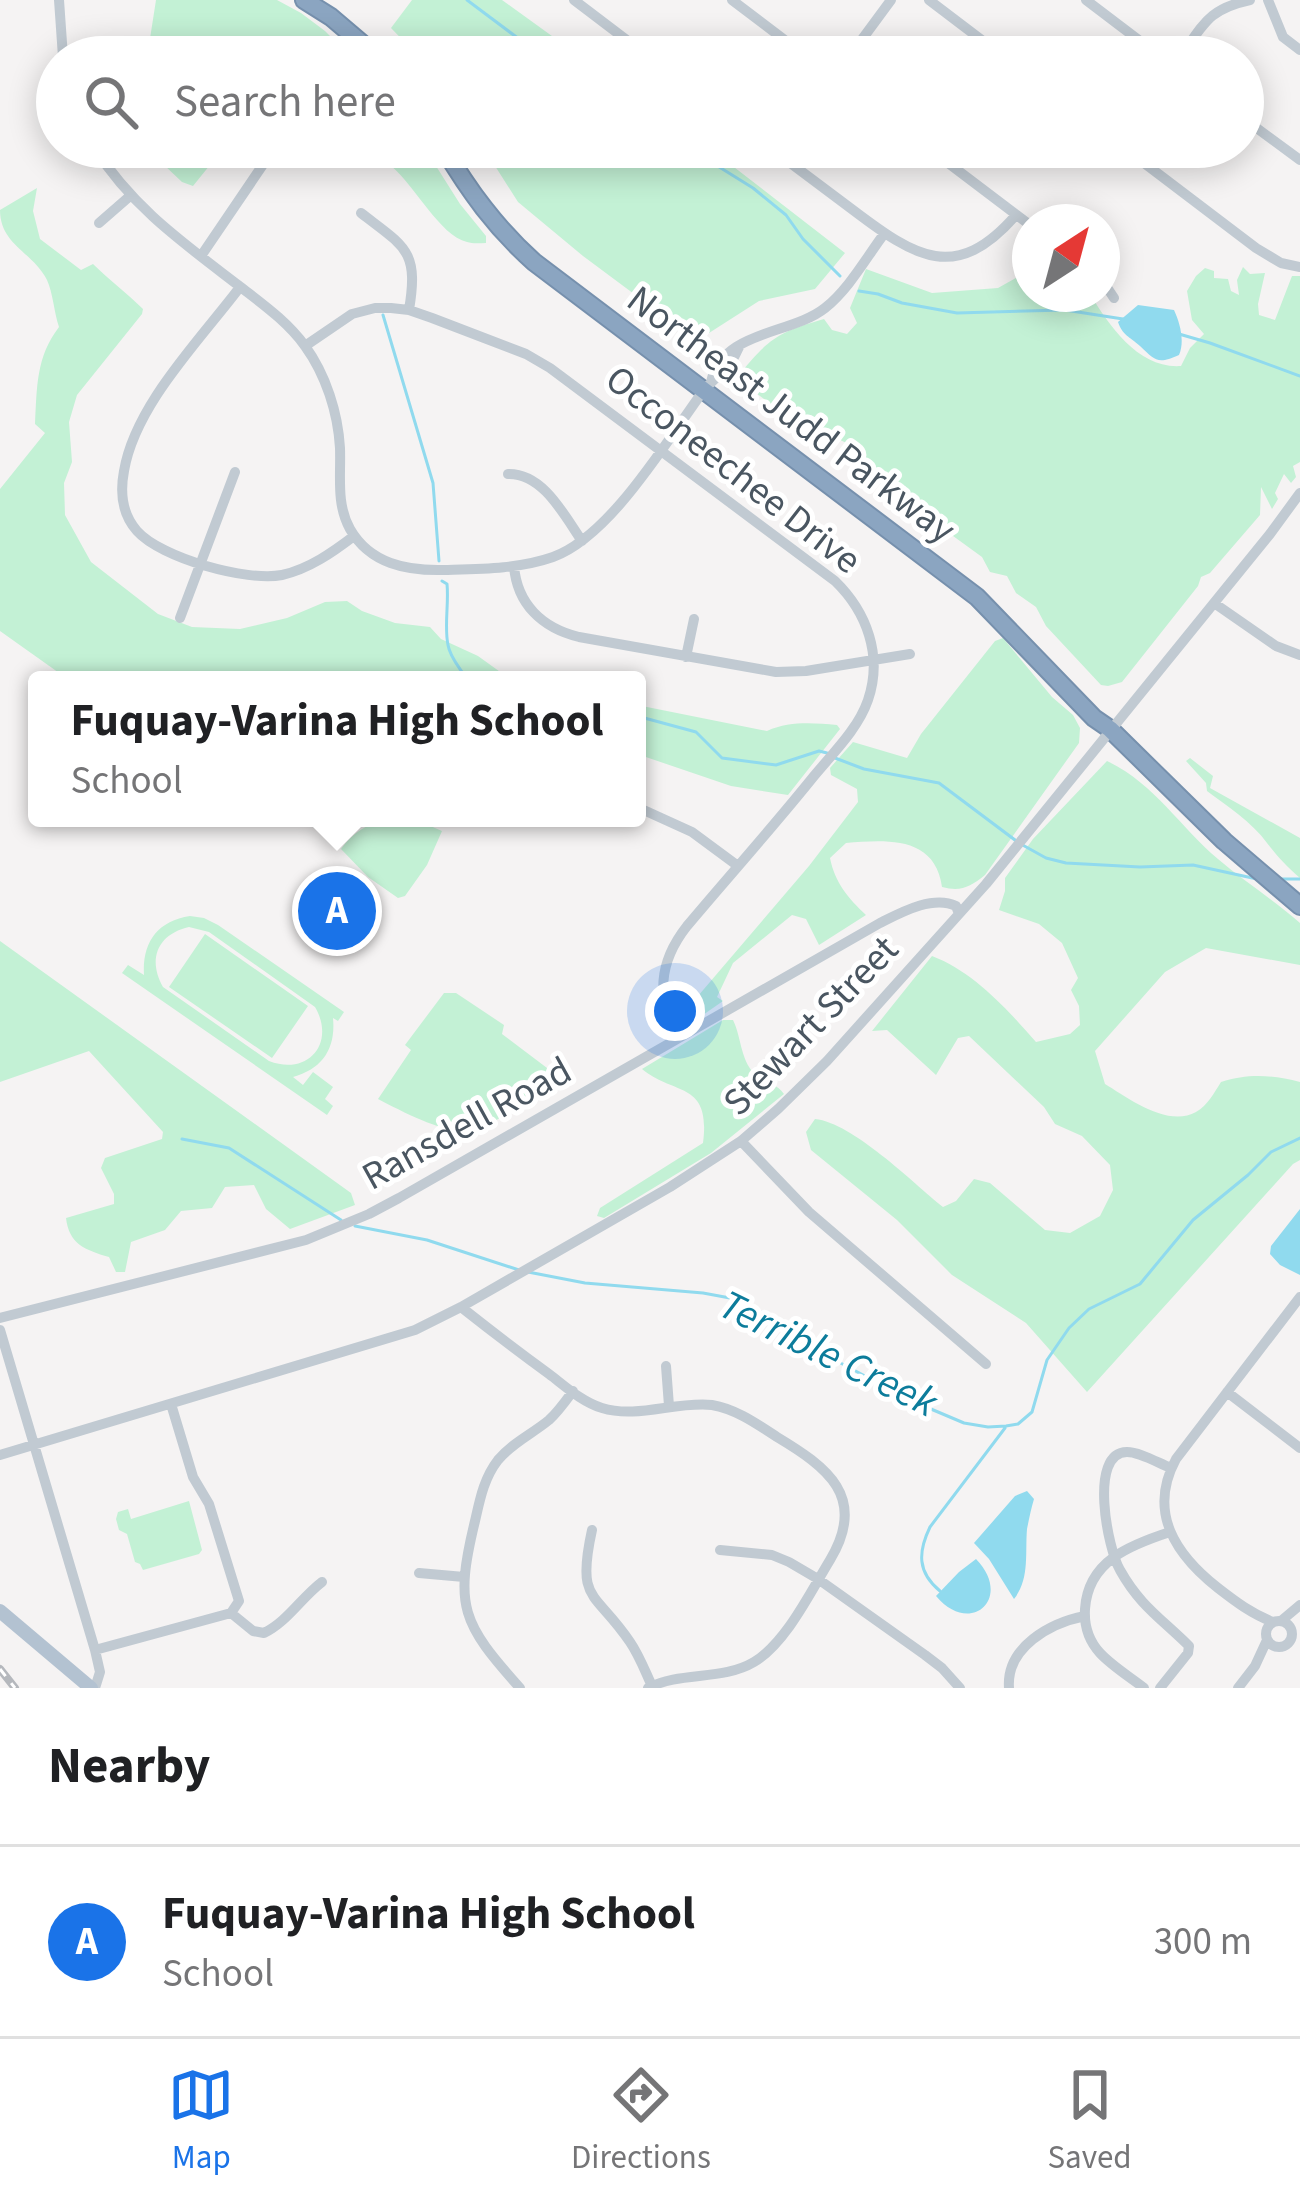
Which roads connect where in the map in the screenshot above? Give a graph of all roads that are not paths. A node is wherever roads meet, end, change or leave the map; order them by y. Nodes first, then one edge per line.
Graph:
1 (59, 0) edge
2 (304, 0) edge
3 (327, 0) edge
4 (574, 0) edge
5 (732, 0) edge
6 (891, 0) edge
7 (929, 0) edge
8 (1086, 0) edge
9 (1250, 0) edge
10 (1268, 0) edge
11 (62, 36) edge
12 (353, 36) edge
13 (371, 36) edge
14 (622, 36) edge
15 (779, 36) edge
16 (864, 36) edge
17 (976, 36) edge
18 (1133, 36) edge
19 (1195, 36) edge
20 (1300, 50) edge
21 (1264, 133) edge
22 (1300, 160) edge
23 (109, 168) edge
24 (261, 168) edge
25 (456, 168) edge
26 (468, 168) edge
27 (797, 168) edge
28 (954, 168) edge
29 (1151, 168) edge
30 (130, 196) junction
31 (1012, 212) edge
32 (361, 213) dead end
33 (1012, 219) edge
34 (99, 224) dead end
35 (884, 234) junction
36 (201, 256) junction
37 (1300, 267) edge
38 (240, 287) junction
39 (410, 310) junction
40 (305, 346) junction
41 (708, 387) junction
42 (660, 449) junction
43 (235, 472) dead end
44 (508, 474) dead end
45 (1300, 493) edge
46 (354, 536) junction
47 (582, 541) junction
48 (201, 563) junction
49 (514, 566) junction
50 (1214, 603) junction
51 (180, 618) dead end
52 (694, 619) dead end
53 (910, 654) dead end
54 (1300, 655) edge
55 (686, 657) junction
56 (872, 660) junction
57 (1110, 729) junction
58 (646, 811) edge
59 (738, 866) junction
60 (1300, 906) edge
61 (959, 914) junction
62 (679, 1039) junction
63 (741, 1141) junction
64 (1300, 1297) edge
65 (461, 1307) junction
66 (0, 1318) edge
67 (0, 1330) edge
68 (986, 1364) dead end
69 (666, 1366) dead end
70 (572, 1391) junction
71 (1227, 1392) junction
72 (171, 1404) junction
73 (669, 1406) junction
74 (35, 1444) junction
75 (1300, 1448) edge
76 (0, 1455) edge
77 (1171, 1468) junction
78 (592, 1530) dead end
79 (1170, 1532) junction
80 (720, 1550) dead end
81 (1113, 1556) junction
82 (418, 1574) dead end
83 (464, 1577) junction
84 (818, 1579) junction
85 (322, 1582) dead end
86 (1300, 1608) edge
87 (0, 1611) edge
88 (231, 1613) junction
89 (1085, 1616) junction
90 (1283, 1637) edge
91 (95, 1650) junction
92 (1128, 1683) edge
93 (650, 1687) edge
94 (93, 1688) edge
95 (520, 1688) edge
96 (960, 1688) edge
97 (1009, 1688) edge
98 (1144, 1688) edge
99 (1160, 1688) edge
100 (1238, 1688) edge

1 - 11 street
2 - 12 highway
3 - 13 highway
4 - 14 street
5 - 15 street
6 - 16 street
7 - 17 street
8 - 18 street
9 - 19 street
10 - 20 street
21 - 22 street
23 - 30 street
24 - 36 street
25 - 41 highway, Northeast Judd Parkway
26 - 41 highway, Northeast Judd Parkway
27 - 35 street
28 - 31 street
29 - 37 street
30 - 34 street
30 - 36 street
32 - 39 street
33 - 35 street
35 - 41 street
36 - 38 street
38 - 40 street
38 - 48 street
39 - 40 street, Occoneechee Drive
39 - 42 street, Occoneechee Drive
40 - 46 street
41 - 42 street
41 - 57 highway, Northeast Judd Parkway
42 - 47 street
42 - 56 street, Occoneechee Drive
43 - 48 street
44 - 47 street
45 - 50 street, Stewart Street
46 - 48 street
46 - 49 street
47 - 49 street
48 - 51 street
49 - 55 street
50 - 54 street
50 - 57 street, Stewart Street
52 - 55 street
53 - 56 street
55 - 56 street
56 - 59 street, Occoneechee Drive
57 - 60 highway, Northeast Judd Parkway
57 - 61 street, Stewart Street
58 - 59 street
59 - 62 street, Occoneechee Drive
61 - 62 street, Ransdell Road
61 - 63 street, Stewart Street
62 - 66 street, Ransdell Road
63 - 65 street, Stewart Street
63 - 68 street
64 - 71 street
65 - 70 street
65 - 72 street, Stewart Street
67 - 74 street
69 - 73 street
70 - 73 street
70 - 83 street
71 - 75 street
71 - 77 street
72 - 74 street, Stewart Street
72 - 88 street
73 - 84 street
74 - 76 street, Stewart Street
74 - 91 street
77 - 79 street
77 - 81 street
78 - 93 street
79 - 81 street
79 - 90 street
80 - 84 street
81 - 89 street
81 - 99 street
82 - 83 street
83 - 95 street
84 - 93 street
84 - 96 street
85 - 88 street
86 - 90 street
87 - 94 main road
88 - 91 street
89 - 92 street
89 - 97 street
90 - 100 street
91 - 94 street
92 - 98 street

